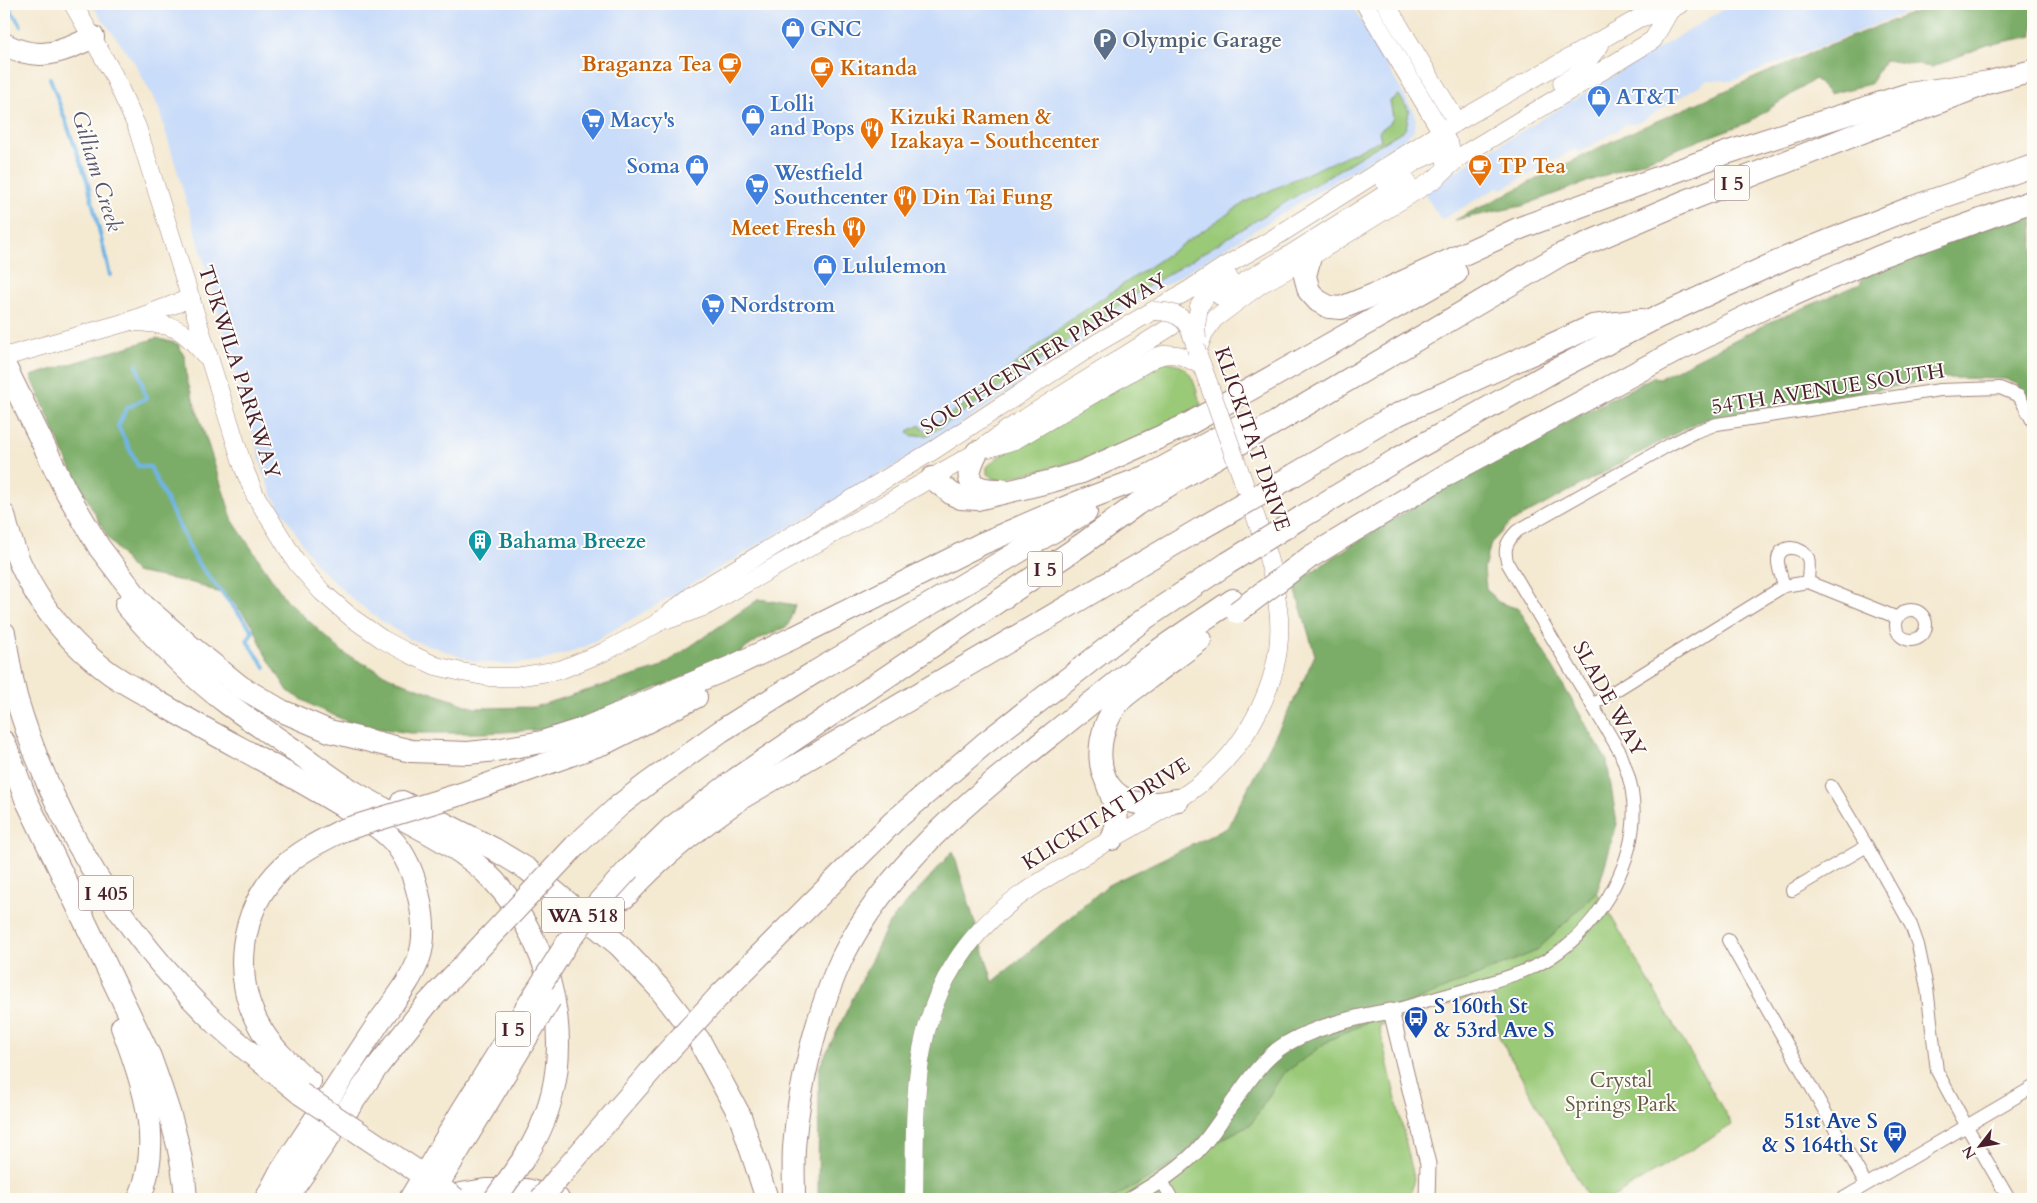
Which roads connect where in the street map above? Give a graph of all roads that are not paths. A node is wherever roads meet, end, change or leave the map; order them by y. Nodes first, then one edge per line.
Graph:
1 (74, 4) edge
2 (1365, 4) edge
3 (1386, 4) edge
4 (1675, 7) edge
5 (93, 37) junction
6 (1607, 37) junction
7 (4, 44) edge
8 (2033, 71) edge
9 (1990, 82) junction
10 (1560, 96) junction
11 (1457, 122) junction
12 (1449, 145) junction
13 (2033, 166) edge
14 (2033, 201) edge
15 (1588, 204) junction
16 (1310, 257) junction
17 (1202, 281) junction
18 (1220, 296) dead end
19 (191, 298) junction
20 (1482, 300) junction
21 (1199, 307) junction
22 (1153, 311) junction
23 (1658, 317) junction
24 (127, 322) junction
25 (1172, 326) dead end
26 (4, 356) edge
27 (1200, 359) junction
28 (210, 360) junction
29 (4, 366) edge
30 (2033, 422) edge
31 (978, 452) junction
32 (1150, 474) junction
33 (932, 478) junction
34 (1010, 490) junction
35 (4, 515) edge
36 (1506, 546) joint
37 (923, 573) junction
38 (1808, 582) junction
39 (1784, 586) junction
40 (1235, 606) junction
41 (1898, 618) dead end
42 (656, 624) junction
43 (4, 633) edge
44 (462, 672) joint
45 (1592, 705) junction
46 (4, 742) edge
47 (285, 744) junction
48 (1105, 778) junction
49 (1831, 786) dead end
50 (1178, 800) junction
51 (1112, 839) junction
52 (1867, 846) junction
53 (1792, 890) dead end
54 (80, 914) junction
55 (1728, 940) dead end
56 (1391, 1011) junction
57 (2033, 1087) edge
58 (305, 1088) junction
59 (1967, 1127) junction
60 (1162, 1181) junction
61 (1866, 1184) junction
62 (139, 1199) edge
63 (186, 1199) edge
64 (266, 1199) edge
65 (286, 1199) edge
66 (410, 1199) edge
67 (430, 1199) edge
68 (456, 1199) edge
69 (495, 1199) edge
70 (541, 1199) edge
71 (558, 1199) edge
72 (767, 1199) edge
73 (794, 1199) edge
74 (914, 1199) edge
75 (1131, 1199) edge
76 (1172, 1199) edge
77 (1427, 1199) edge
78 (1842, 1199) edge
79 (2009, 1199) edge

1 - 5 main road, TUKWILA PARKWAY
2 - 12 main road
3 - 11 main road
4 - 6 main road, SOUTHCENTER PARKWAY
4 - 10 main road, SOUTHCENTER PARKWAY
5 - 7 highway
5 - 19 main road, TUKWILA PARKWAY
6 - 10 main road
6 - 11 main road, SOUTHCENTER PARKWAY
8 - 9 highway, I 5
9 - 15 highway
9 - 20 highway, I 5
10 - 12 main road, SOUTHCENTER PARKWAY
11 - 12 main road, SOUTHCENTER PARKWAY
12 - 16 main road
12 - 17 main road, SOUTHCENTER PARKWAY
12 - 18 main road, SOUTHCENTER PARKWAY
12 - 21 main road
13 - 23 highway, I 5
14 - 40 highway, bridge
15 - 16 highway
15 - 34 highway
16 - 27 main road
17 - 21 main road
17 - 22 main road, SOUTHCENTER PARKWAY
19 - 24 main road
19 - 28 main road, TUKWILA PARKWAY
20 - 32 highway, I 5
20 - 66 highway, I 5, bridge
21 - 27 main road, bridge
22 - 27 main road, KLICKITAT DRIVE, bridge
22 - 42 main road, SOUTHCENTER PARKWAY
23 - 67 highway, I 5, bridge
23 - 70 highway, I 5, bridge
24 - 26 main road
24 - 28 main road
25 - 31 main road, SOUTHCENTER PARKWAY
27 - 31 main road
27 - 50 main road, KLICKITAT DRIVE, bridge
28 - 44 main road, TUKWILA PARKWAY
29 - 37 highway
29 - 47 highway
30 - 36 street, 54TH AVENUE SOUTH
31 - 33 main road, SOUTHCENTER PARKWAY
31 - 34 highway
32 - 37 highway
32 - 65 highway, I 5, bridge
33 - 34 highway
33 - 42 main road, SOUTHCENTER PARKWAY
35 - 64 highway
36 - 45 street, SLADE WAY
37 - 58 highway, bridge
38 - 39 street
38 - 39 street
38 - 41 street
39 - 45 street
40 - 48 highway
40 - 73 highway
42 - 44 main road, SOUTHCENTER PARKWAY
43 - 58 highway, I 405
45 - 56 street, SLADE WAY
46 - 54 highway
47 - 69 highway, bridge
47 - 72 highway, WA 518
48 - 50 highway
48 - 51 highway
49 - 52 street
50 - 51 main road, KLICKITAT DRIVE
51 - 74 main road, KLICKITAT DRIVE
52 - 53 street
52 - 59 street
54 - 62 highway
54 - 63 highway
55 - 61 street
56 - 60 street
56 - 77 street
57 - 59 street
58 - 68 highway, I 405, bridge
59 - 61 street
59 - 79 street
60 - 75 street
60 - 76 street
61 - 78 street
67 - 71 highway

